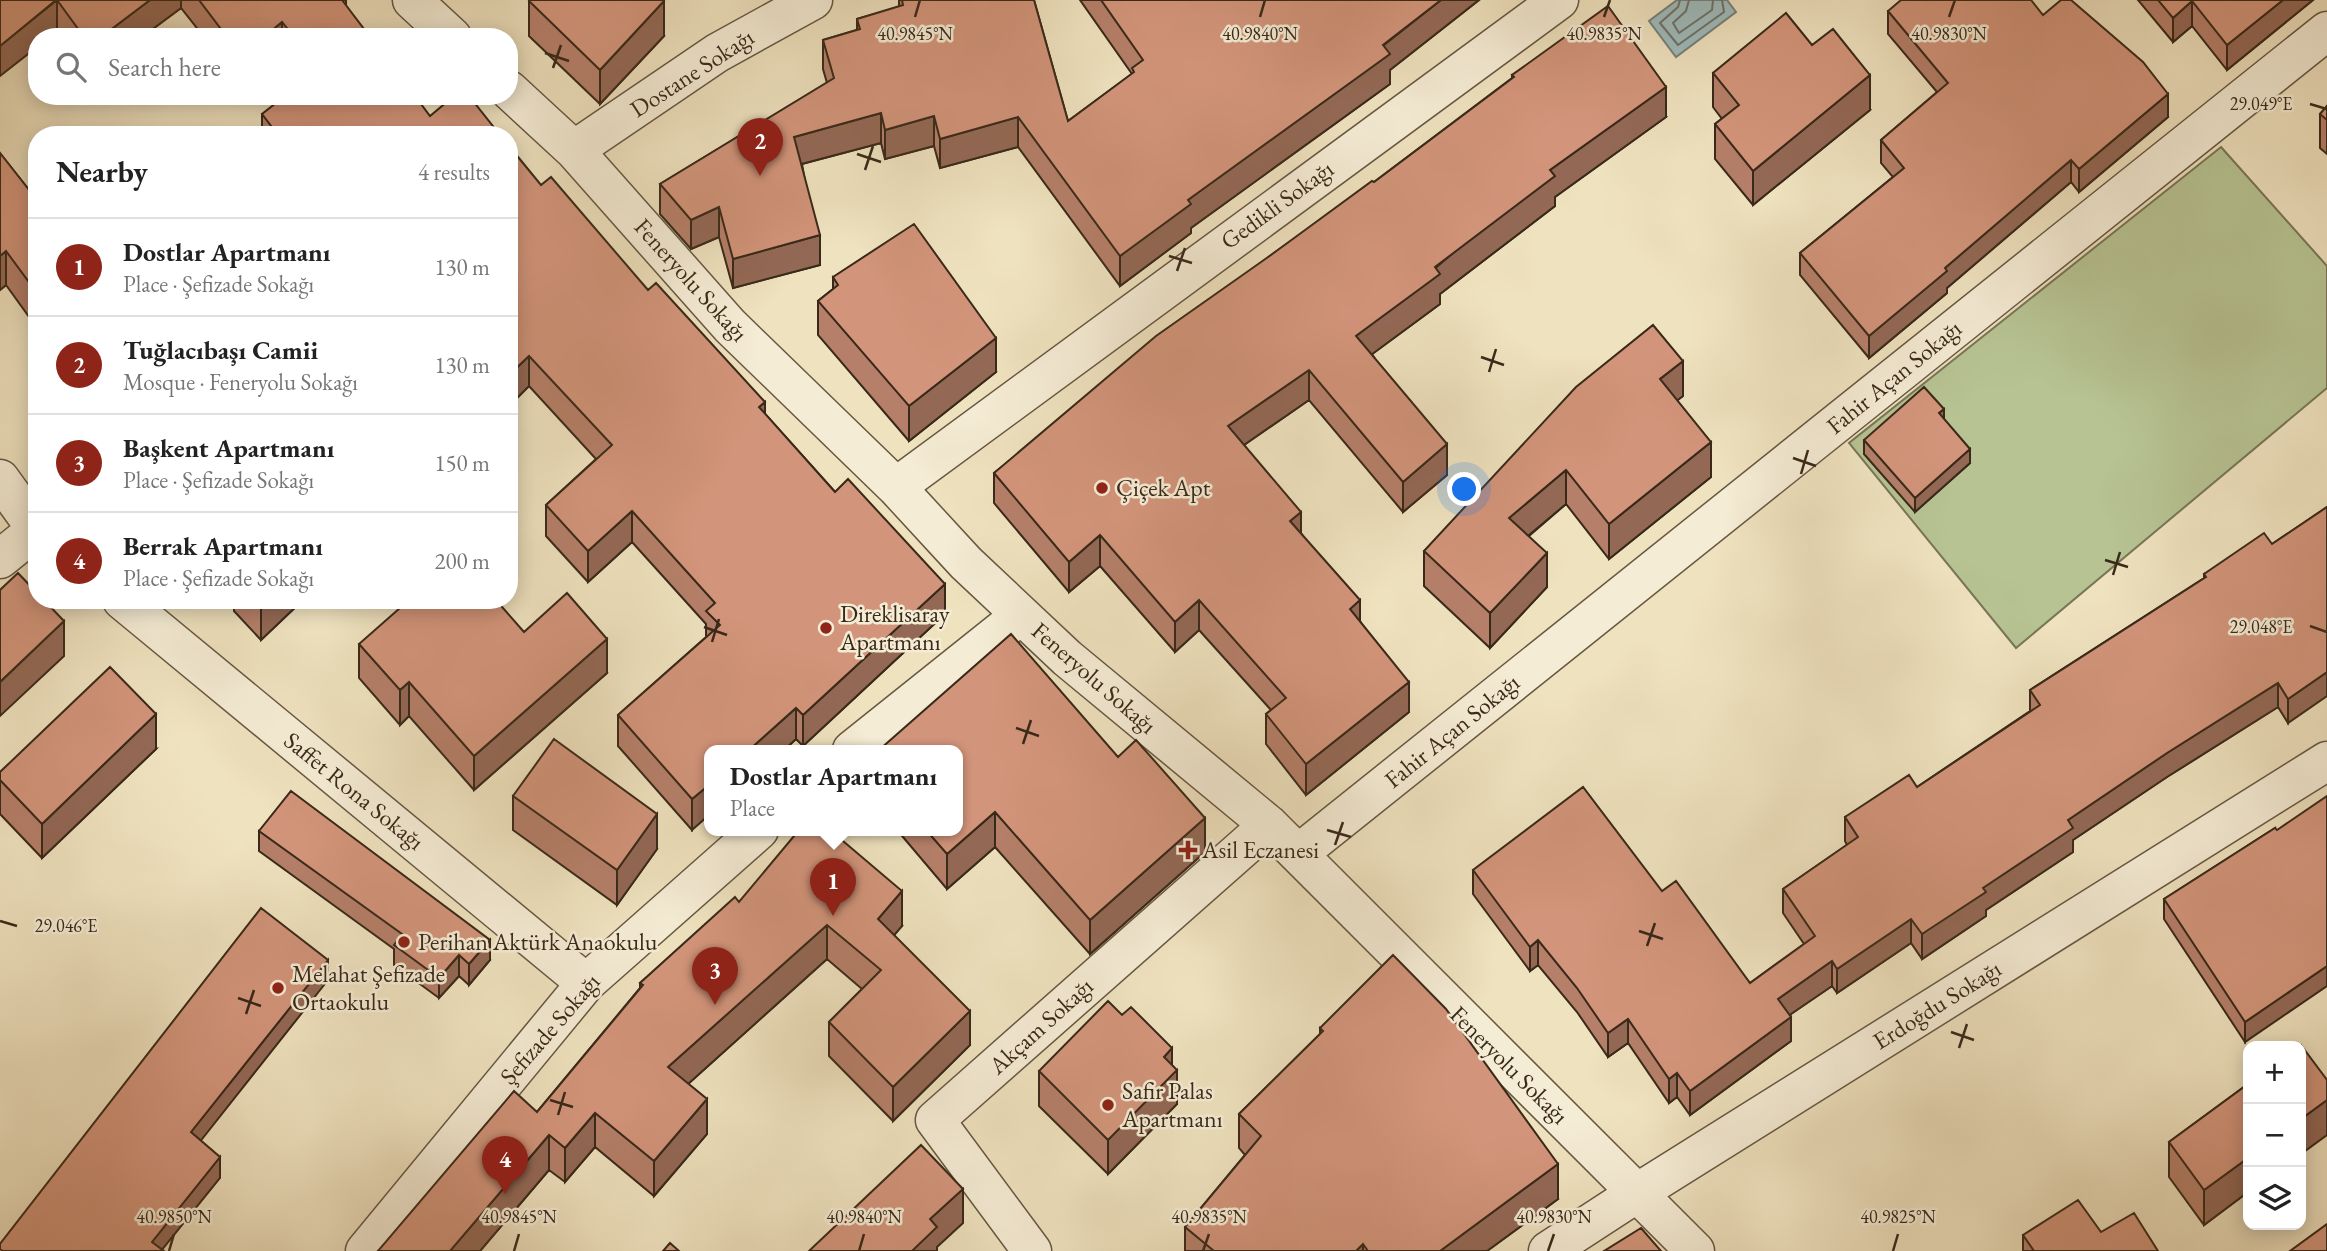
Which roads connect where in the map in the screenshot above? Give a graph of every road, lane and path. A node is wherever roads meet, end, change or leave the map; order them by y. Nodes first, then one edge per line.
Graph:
1 (412, 0) edge
2 (813, 0) edge
3 (1559, 0) edge
4 (442, 28) edge
5 (2327, 31) edge
6 (518, 98) edge
7 (574, 150) junction
8 (0, 479) edge
9 (896, 487) junction
10 (28, 518) edge
11 (28, 537) edge
12 (0, 559) edge
13 (133, 609) edge
14 (1021, 615) junction
15 (858, 745) edge
16 (2327, 761) edge
17 (1269, 825) junction
18 (752, 836) edge
19 (1298, 854) junction
20 (586, 983) junction
21 (1637, 1192) junction
22 (365, 1251) edge
23 (1032, 1251) edge
24 (1548, 1251) edge
25 (1695, 1251) edge

1 - 4 street
2 - 7 street, Dostane Sokağı
3 - 9 street, Gedikli Sokağı
5 - 19 street, Fahir Açan Sokağı
6 - 7 street, Feneryolu Sokağı
7 - 9 street, Feneryolu Sokağı
8 - 10 street
9 - 14 street, Feneryolu Sokağı
11 - 12 street
13 - 20 street, Saffet Rona Sokağı
14 - 15 street
14 - 17 street, Feneryolu Sokağı
16 - 21 street, Erdoğdu Sokağı
17 - 19 street, Feneryolu Sokağı
17 - 23 street, Akçam Sokağı
18 - 20 street, Şefizade Sokağı
19 - 21 street, Feneryolu Sokağı
20 - 22 street, Şefizade Sokağı
21 - 24 street, Erdoğdu Sokağı
21 - 25 street, Feneryolu Sokağı

